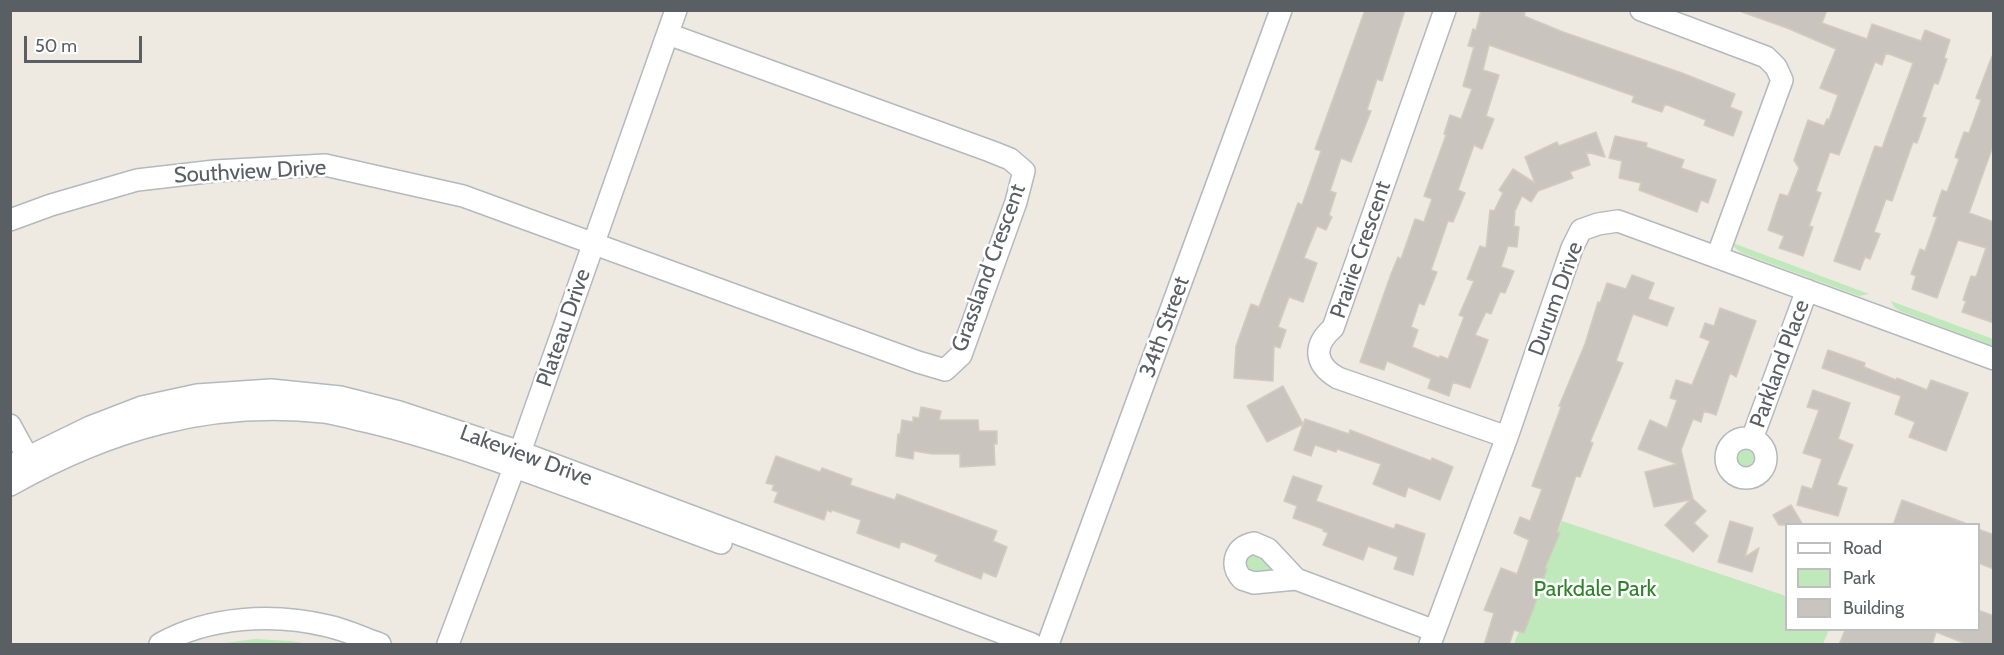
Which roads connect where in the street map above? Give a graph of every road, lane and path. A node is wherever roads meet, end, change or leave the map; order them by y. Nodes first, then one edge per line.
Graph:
1 (676, 10) edge
2 (1281, 10) edge
3 (1445, 10) edge
4 (1641, 10) edge
5 (668, 34) junction
6 (10, 220) edge
7 (593, 243) junction
8 (1717, 257) junction
9 (1807, 290) junction
10 (1994, 359) edge
11 (10, 425) edge
12 (1507, 437) junction
13 (1752, 439) dead end
14 (518, 460) junction
15 (24, 465) edge
16 (10, 485) edge
17 (1296, 579) dead end
18 (1432, 638) edge
19 (160, 645) edge
20 (380, 645) edge
21 (448, 645) edge
22 (993, 645) edge
23 (1032, 645) edge
24 (1048, 645) edge

1 - 5 street, Plateau Drive
2 - 24 street, 34th Street
3 - 12 street, Prairie Crescent
4 - 8 street
5 - 7 street, Plateau Drive
5 - 7 street, Grassland Crescent
6 - 7 street, Southview Drive
7 - 14 street, Plateau Drive
8 - 9 street, Durum Drive
8 - 12 street, Durum Drive
9 - 10 street, Durum Drive
9 - 13 street, Parkland Place
11 - 15 street
12 - 18 street, Durum Drive
14 - 15 street, Lakeview Drive
14 - 21 street, Plateau Drive
14 - 22 street, Lakeview Drive
14 - 23 street, Lakeview Drive
15 - 16 street, Lakeview Drive
17 - 18 street
19 - 20 street

